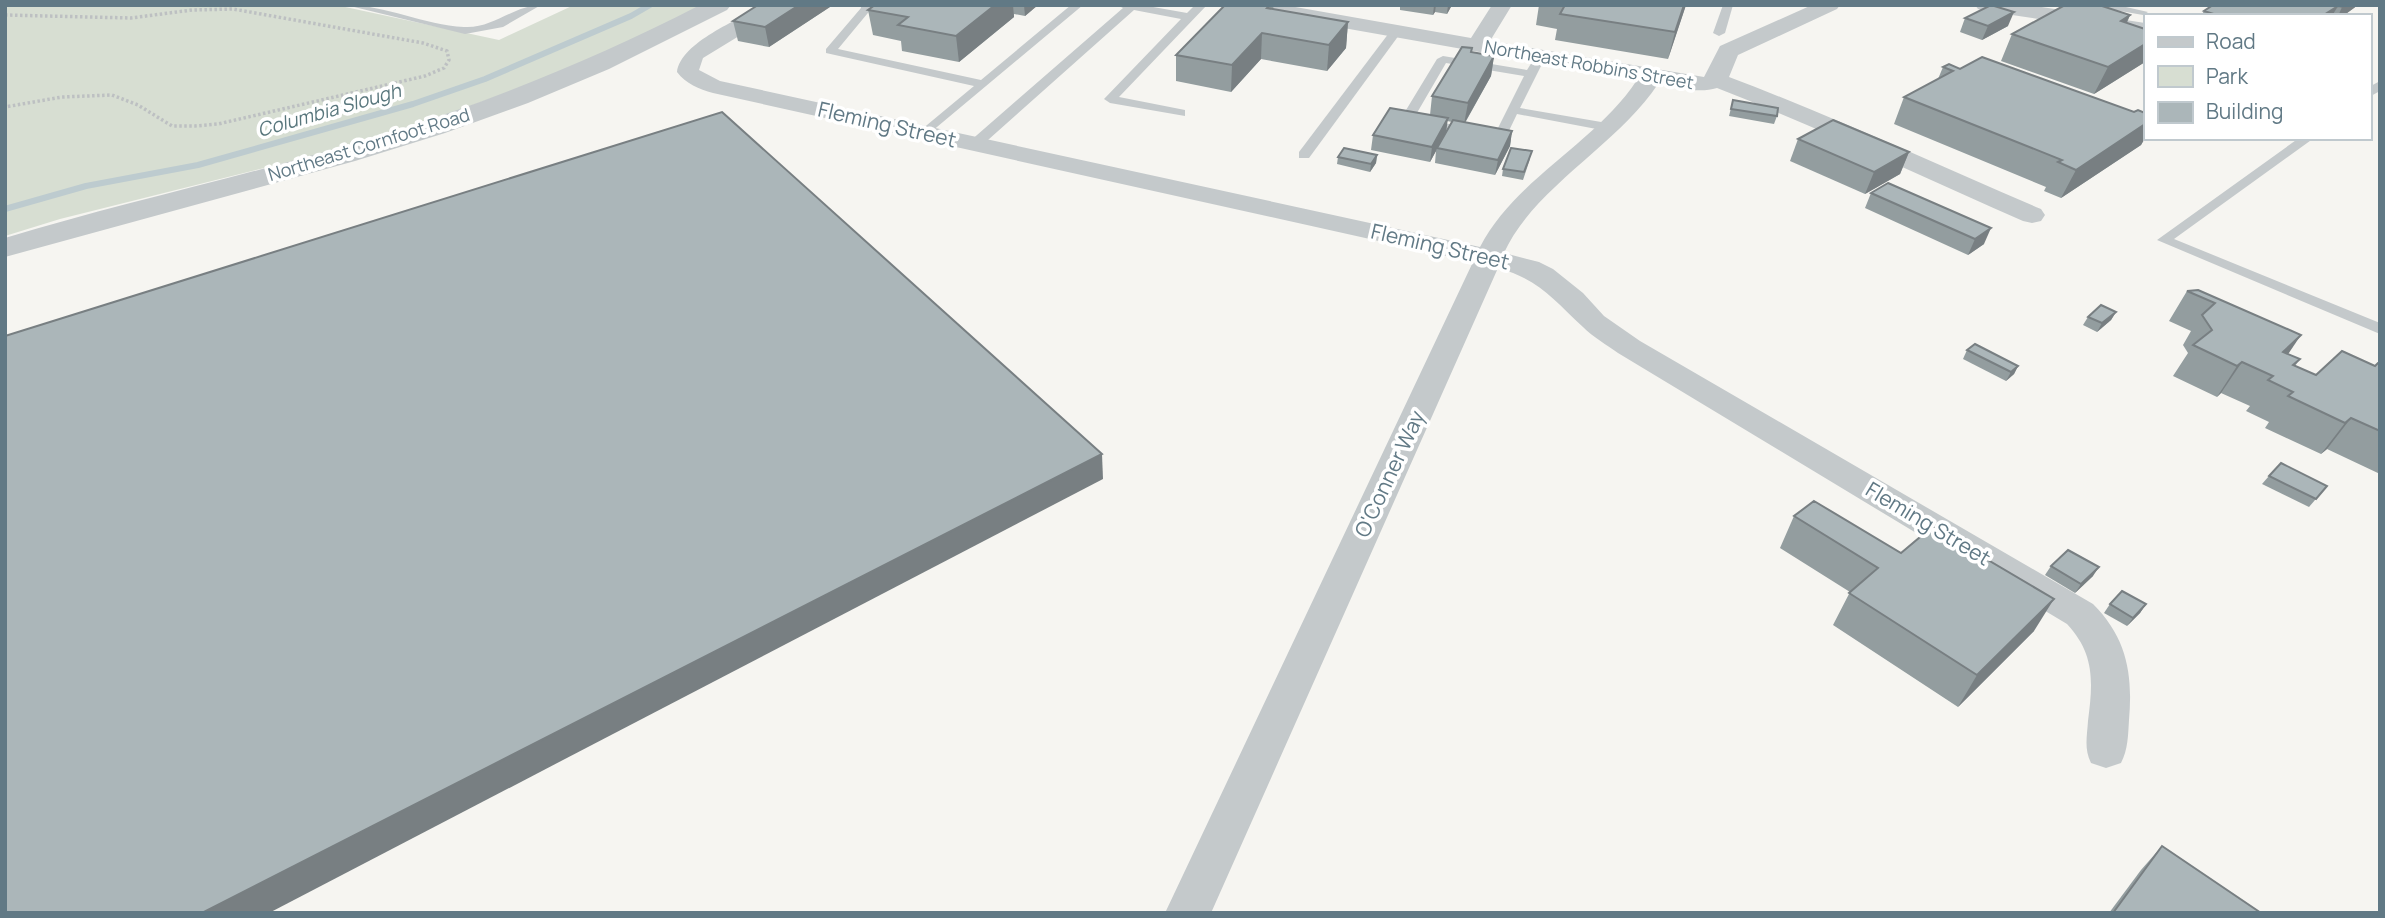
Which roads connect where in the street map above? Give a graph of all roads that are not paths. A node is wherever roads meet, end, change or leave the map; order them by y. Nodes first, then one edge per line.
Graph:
1 (351, 5) edge
2 (411, 5) edge
3 (536, 5) edge
4 (719, 5) edge
5 (780, 5) edge
6 (866, 5) edge
7 (1078, 5) edge
8 (1202, 5) edge
9 (1247, 5) edge
10 (1502, 5) edge
11 (1728, 5) edge
12 (1830, 5) edge
13 (1985, 5) edge
14 (2091, 5) edge
15 (1126, 6) edge
16 (392, 15) junction
17 (1189, 18) junction
18 (2144, 21) edge
19 (1396, 31) junction
20 (1719, 33) dead end
21 (1477, 46) junction
22 (1536, 65) junction
23 (1651, 76) junction
24 (1717, 80) junction
25 (984, 83) junction
26 (1513, 110) junction
27 (1181, 113) dead end
28 (1607, 127) junction
29 (925, 133) junction
30 (2305, 140) edge
31 (974, 145) junction
32 (1304, 155) dead end
33 (2032, 215) dead end
34 (5, 248) edge
35 (1489, 257) junction
36 (2380, 329) edge
37 (2106, 751) dead end
38 (1188, 913) edge

1 - 16 lane
2 - 16 lane
3 - 16 lane
4 - 34 street, Northeast Cornfoot Road
5 - 29 street, Fleming Street
6 - 25 lane
7 - 25 lane
8 - 17 lane
9 - 19 street, Northeast Robbins Street
10 - 21 street
11 - 20 lane
12 - 24 street
13 - 18 street
14 - 18 lane
15 - 17 lane
15 - 31 lane
17 - 27 lane
19 - 21 street, Northeast Robbins Street
19 - 32 lane
21 - 22 street, Northeast Robbins Street
22 - 23 street, Northeast Robbins Street
22 - 26 lane
22 - 26 lane
23 - 24 street, Northeast Robbins Street
23 - 28 street, O'Conner Way
24 - 33 street, Northeast Robbins Street
25 - 29 lane
26 - 28 lane
28 - 35 street, O'Conner Way
29 - 31 street, Fleming Street
30 - 36 lane
31 - 35 street, Fleming Street
35 - 37 street, Fleming Street
35 - 38 street, O'Conner Way

